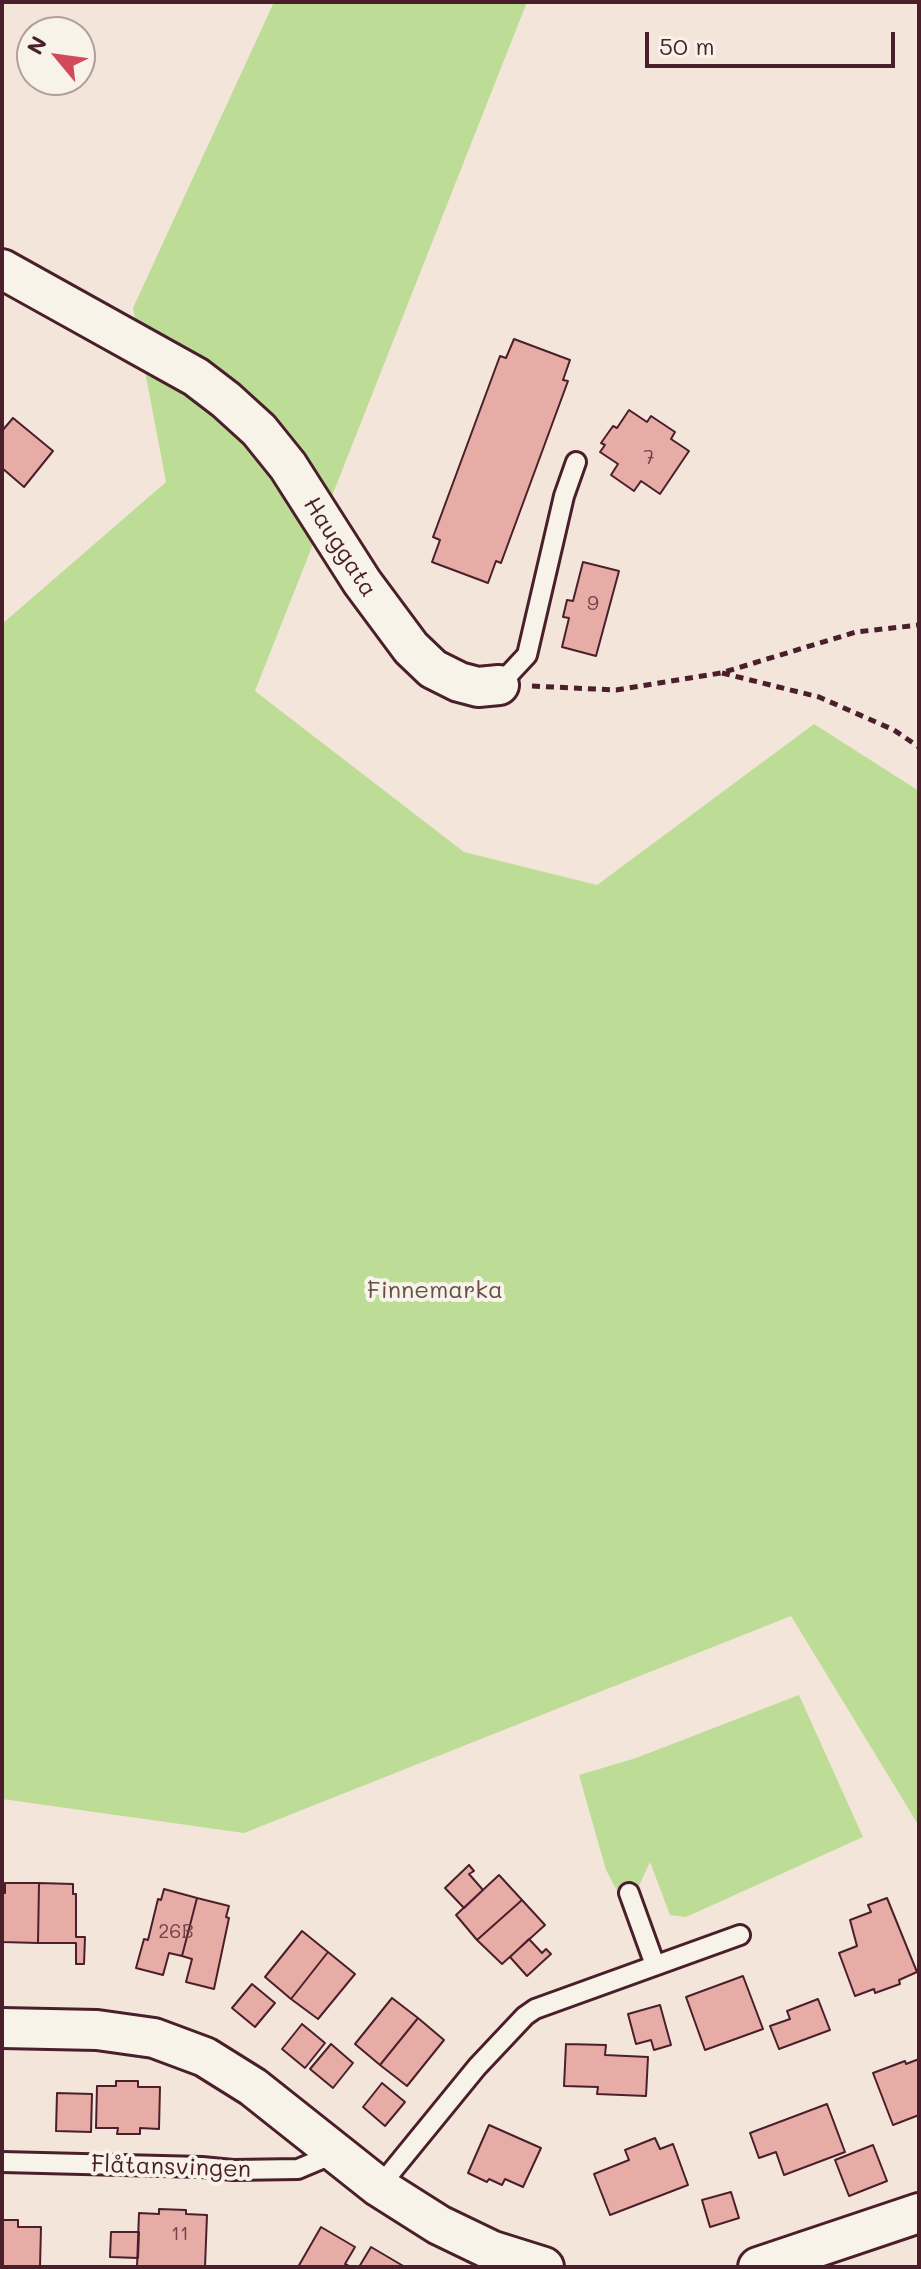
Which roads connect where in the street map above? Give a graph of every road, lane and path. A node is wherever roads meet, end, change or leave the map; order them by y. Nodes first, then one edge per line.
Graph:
1 (2, 269) edge
2 (576, 462) dead end
3 (919, 625) edge
4 (721, 673) junction
5 (499, 685) junction
6 (919, 747) edge
7 (629, 1893) dead end
8 (740, 1935) dead end
9 (655, 1965) junction
10 (2, 2028) edge
11 (336, 2153) junction
12 (2, 2162) edge
13 (379, 2187) junction
14 (919, 2213) edge
15 (544, 2267) edge
16 (758, 2267) edge

1 - 5 street, Hauggata
2 - 5 lane
3 - 4 path
4 - 5 path
4 - 6 path
7 - 9 lane
8 - 9 lane
9 - 13 lane
10 - 11 street
11 - 12 lane, Flåtansvingen
11 - 13 street
13 - 15 street
14 - 16 street

